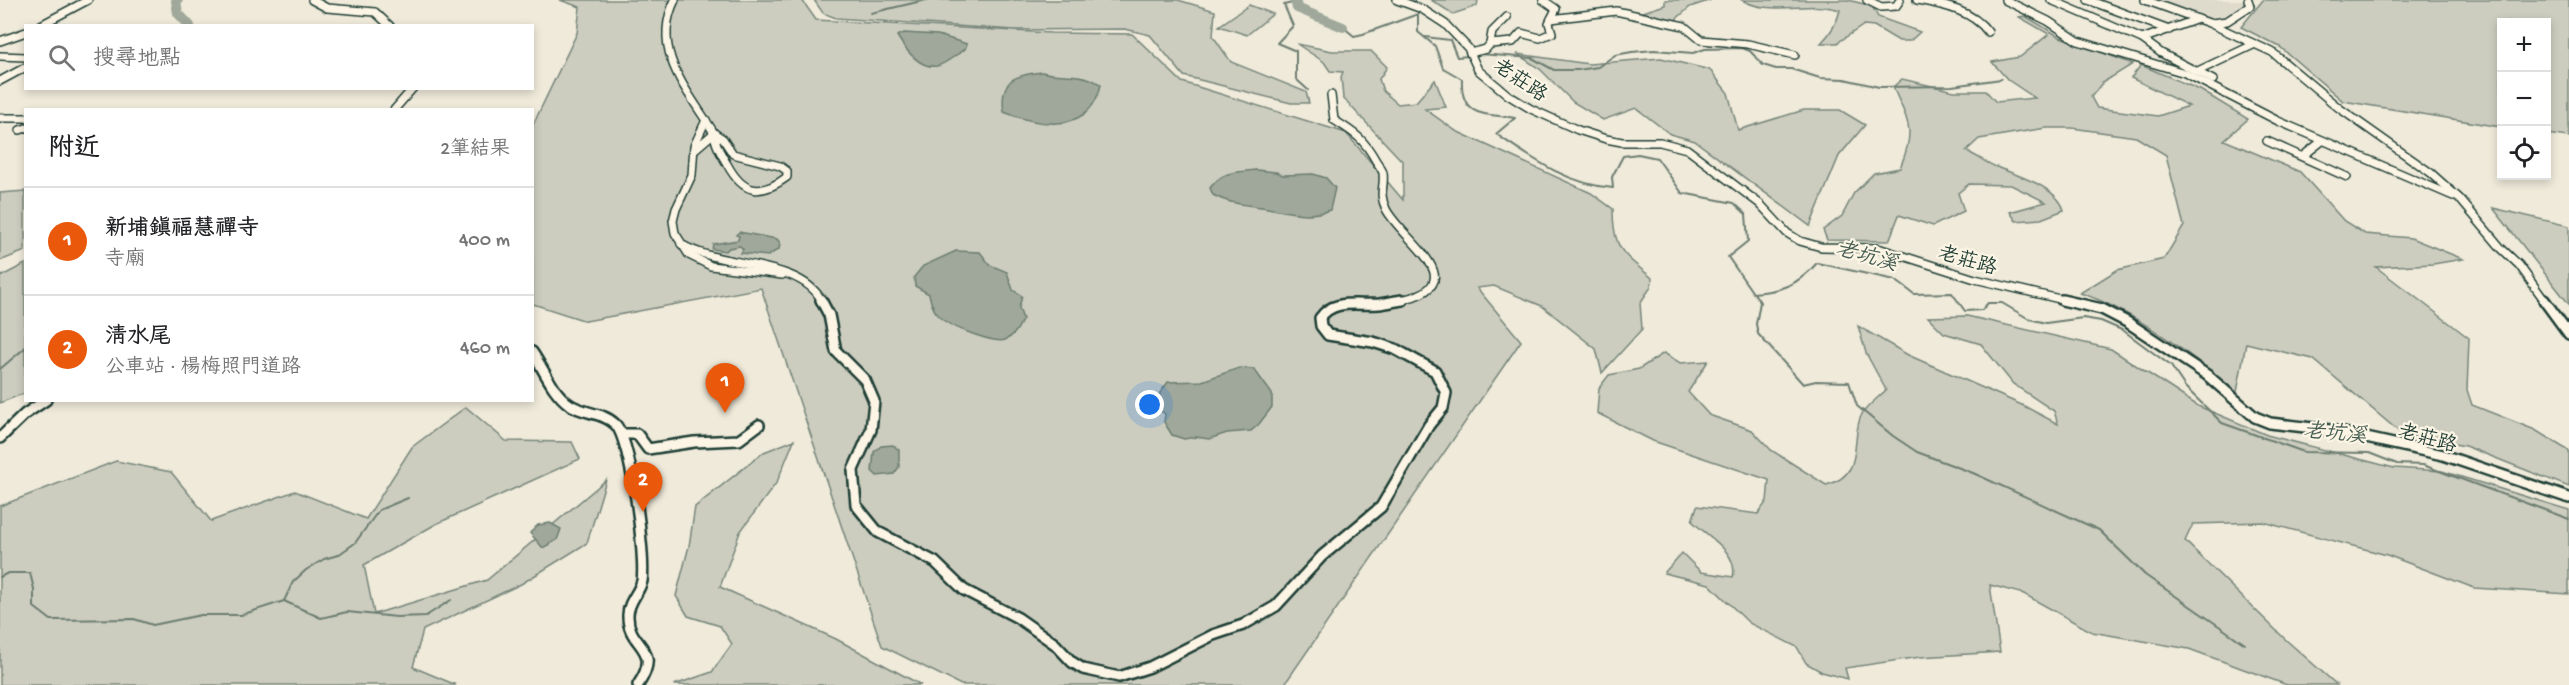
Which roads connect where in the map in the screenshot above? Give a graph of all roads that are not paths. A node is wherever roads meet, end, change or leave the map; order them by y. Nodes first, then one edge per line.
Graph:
1 (88, 0) edge
2 (312, 0) edge
3 (675, 0) edge
4 (1543, 0) edge
5 (1867, 0) edge
6 (1900, 0) edge
7 (1917, 0) edge
8 (2005, 0) edge
9 (2051, 0) edge
10 (2088, 0) edge
11 (2145, 0) edge
12 (2248, 0) edge
13 (1400, 1) edge
14 (1507, 17) dead end
15 (1551, 19) junction
16 (2198, 19) junction
17 (2208, 23) junction
18 (43, 24) edge
19 (388, 24) edge
20 (2169, 30) junction
21 (1988, 32) dead end
22 (24, 33) edge
23 (2142, 39) junction
24 (0, 41) edge
25 (1490, 44) junction
26 (2255, 44) junction
27 (1795, 54) dead end
28 (1471, 55) junction
29 (0, 56) edge
30 (24, 57) edge
31 (24, 68) edge
32 (2198, 71) junction
33 (2213, 80) dead end
34 (0, 81) edge
35 (411, 90) edge
36 (1331, 94) dead end
37 (396, 108) edge
38 (0, 118) edge
39 (24, 118) edge
40 (706, 120) junction
41 (714, 133) junction
42 (2267, 141) dead end
43 (2322, 141) junction
44 (694, 150) junction
45 (2303, 156) junction
46 (2346, 177) dead end
47 (2459, 198) junction
48 (2569, 334) edge
49 (534, 355) edge
50 (43, 402) edge
51 (759, 425) dead end
52 (623, 434) junction
53 (0, 438) edge
54 (2569, 498) edge
55 (638, 685) edge

1 - 18 street
2 - 19 street
3 - 40 street
4 - 15 street
5 - 6 street
7 - 21 street
8 - 43 street
9 - 23 street
10 - 20 street
11 - 16 street
12 - 17 street
13 - 28 street, 老莊路
14 - 25 street
15 - 25 street
15 - 27 street
16 - 17 street
16 - 20 street
17 - 26 street
20 - 23 street
22 - 24 street
23 - 32 street
25 - 28 street
26 - 32 street
26 - 47 street
28 - 54 street, 老莊路
29 - 30 street
31 - 34 street
32 - 33 street
35 - 37 street
36 - 44 street
38 - 39 street
40 - 41 street
40 - 44 street
41 - 41 street
41 - 44 street
42 - 45 street
43 - 45 street
43 - 47 street
45 - 46 street
47 - 48 street
49 - 52 street
50 - 53 street
51 - 52 street
52 - 55 street

